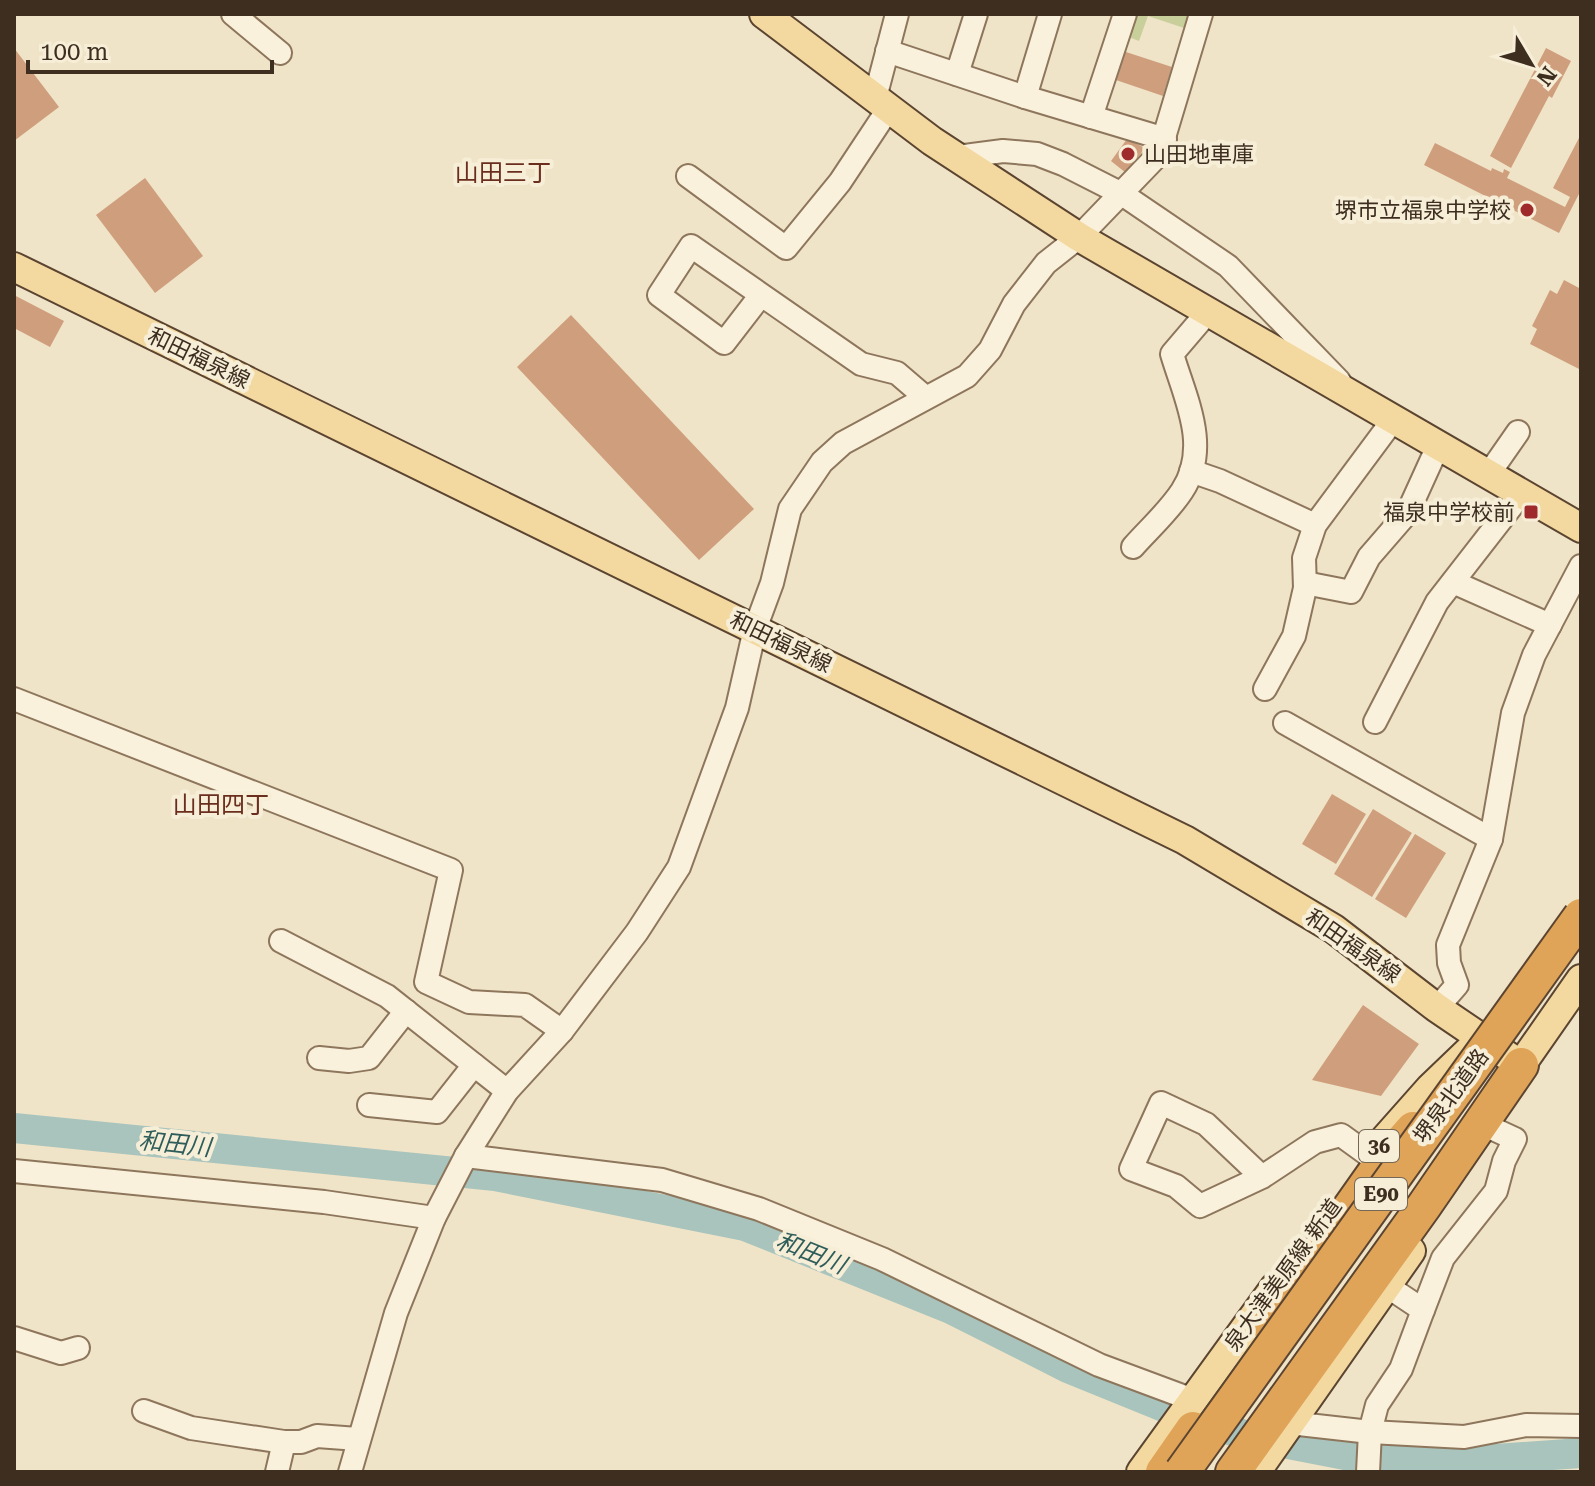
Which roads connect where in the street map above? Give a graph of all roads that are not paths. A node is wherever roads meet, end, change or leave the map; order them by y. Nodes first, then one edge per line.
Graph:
1 (233, 14) edge
2 (764, 14) edge
3 (897, 14) edge
4 (976, 14) edge
5 (1050, 14) edge
6 (1125, 14) edge
7 (1201, 14) edge
8 (887, 51) junction
9 (280, 53) dead end
10 (957, 74) junction
11 (1025, 97) junction
12 (882, 103) junction
13 (1091, 117) junction
14 (1165, 139) junction
15 (957, 157) junction
16 (688, 176) dead end
17 (1122, 194) junction
18 (1079, 237) junction
19 (14, 267) edge
20 (761, 295) junction
21 (1207, 313) junction
22 (925, 397) junction
23 (1355, 398) junction
24 (1393, 420) junction
25 (1518, 432) dead end
26 (1438, 446) junction
27 (1191, 471) junction
28 (1488, 475) junction
29 (1521, 494) junction
30 (1315, 525) junction
31 (1581, 528) edge
32 (1133, 547) dead end
33 (1581, 566) edge
34 (1453, 582) junction
35 (1305, 583) junction
36 (1550, 625) junction
37 (755, 629) junction
38 (1265, 689) dead end
39 (14, 699) edge
40 (1375, 722) dead end
41 (1285, 723) dead end
42 (1491, 839) junction
43 (1581, 897) edge
44 (1581, 916) edge
45 (281, 941) dead end
46 (1581, 956) edge
47 (1581, 979) edge
48 (1437, 1008) junction
49 (406, 1011) junction
50 (562, 1031) junction
51 (1480, 1039) junction
52 (319, 1058) dead end
53 (474, 1065) junction
54 (1521, 1065) junction
55 (507, 1091) junction
56 (369, 1105) dead end
57 (1489, 1127) junction
58 (464, 1160) junction
59 (1373, 1164) junction
60 (14, 1171) edge
61 (1262, 1177) junction
62 (434, 1218) junction
63 (1387, 1286) junction
64 (1423, 1310) junction
65 (14, 1338) edge
66 (78, 1348) dead end
67 (1191, 1403) junction
68 (144, 1411) dead end
69 (1290, 1423) junction
70 (1581, 1426) edge
71 (1370, 1432) junction
72 (358, 1439) junction
73 (284, 1442) junction
74 (1153, 1465) edge
75 (353, 1471) edge
76 (277, 1472) edge
77 (1182, 1472) edge
78 (1211, 1472) edge
79 (1233, 1472) edge
80 (1256, 1472) edge
81 (1368, 1472) edge

1 - 9 street
2 - 12 main road
3 - 8 street
4 - 10 street
5 - 11 street
6 - 13 street
7 - 14 street
8 - 10 street
8 - 12 street
10 - 11 street
11 - 13 street
12 - 15 main road
12 - 16 street
13 - 14 street
14 - 17 street
15 - 17 street
15 - 18 main road
17 - 18 street
17 - 23 street
18 - 21 main road
18 - 22 street
19 - 37 main road, 和田福泉線
20 - 20 street
20 - 22 street
21 - 23 main road
21 - 27 street
22 - 37 street
23 - 24 main road
24 - 26 main road
24 - 30 street
25 - 28 street
26 - 28 main road
26 - 35 street
27 - 30 street
27 - 32 street
28 - 29 main road
29 - 31 main road
29 - 34 street
30 - 35 street
33 - 36 street
34 - 36 street
34 - 40 street
35 - 38 street
36 - 42 street
37 - 48 main road, 和田福泉線
37 - 50 street
39 - 50 street
41 - 42 street
42 - 48 street
43 - 51 main road
44 - 77 highway, 堺泉北道路 / E90, bridge
45 - 49 street
46 - 78 highway, 堺泉北道路 / E90
47 - 54 main road
48 - 51 main road, 和田福泉線
49 - 52 street
49 - 53 street
50 - 55 street
51 - 54 main road, 和田福泉線
51 - 59 highway
53 - 55 street
53 - 56 street
54 - 57 main road
54 - 79 highway
55 - 58 street
57 - 63 main road
57 - 64 street
58 - 62 street
58 - 67 street
59 - 61 street
59 - 67 main road, 泉大津美原線 新道 / 36
59 - 74 highway
60 - 62 street
61 - 61 street
62 - 72 street
63 - 64 street
63 - 69 main road
64 - 71 street
65 - 66 street
67 - 74 main road, 泉大津美原線 新道 / 36
68 - 73 street
69 - 71 street
69 - 80 main road
70 - 71 street
71 - 81 street
72 - 73 street
72 - 75 street
73 - 76 street

